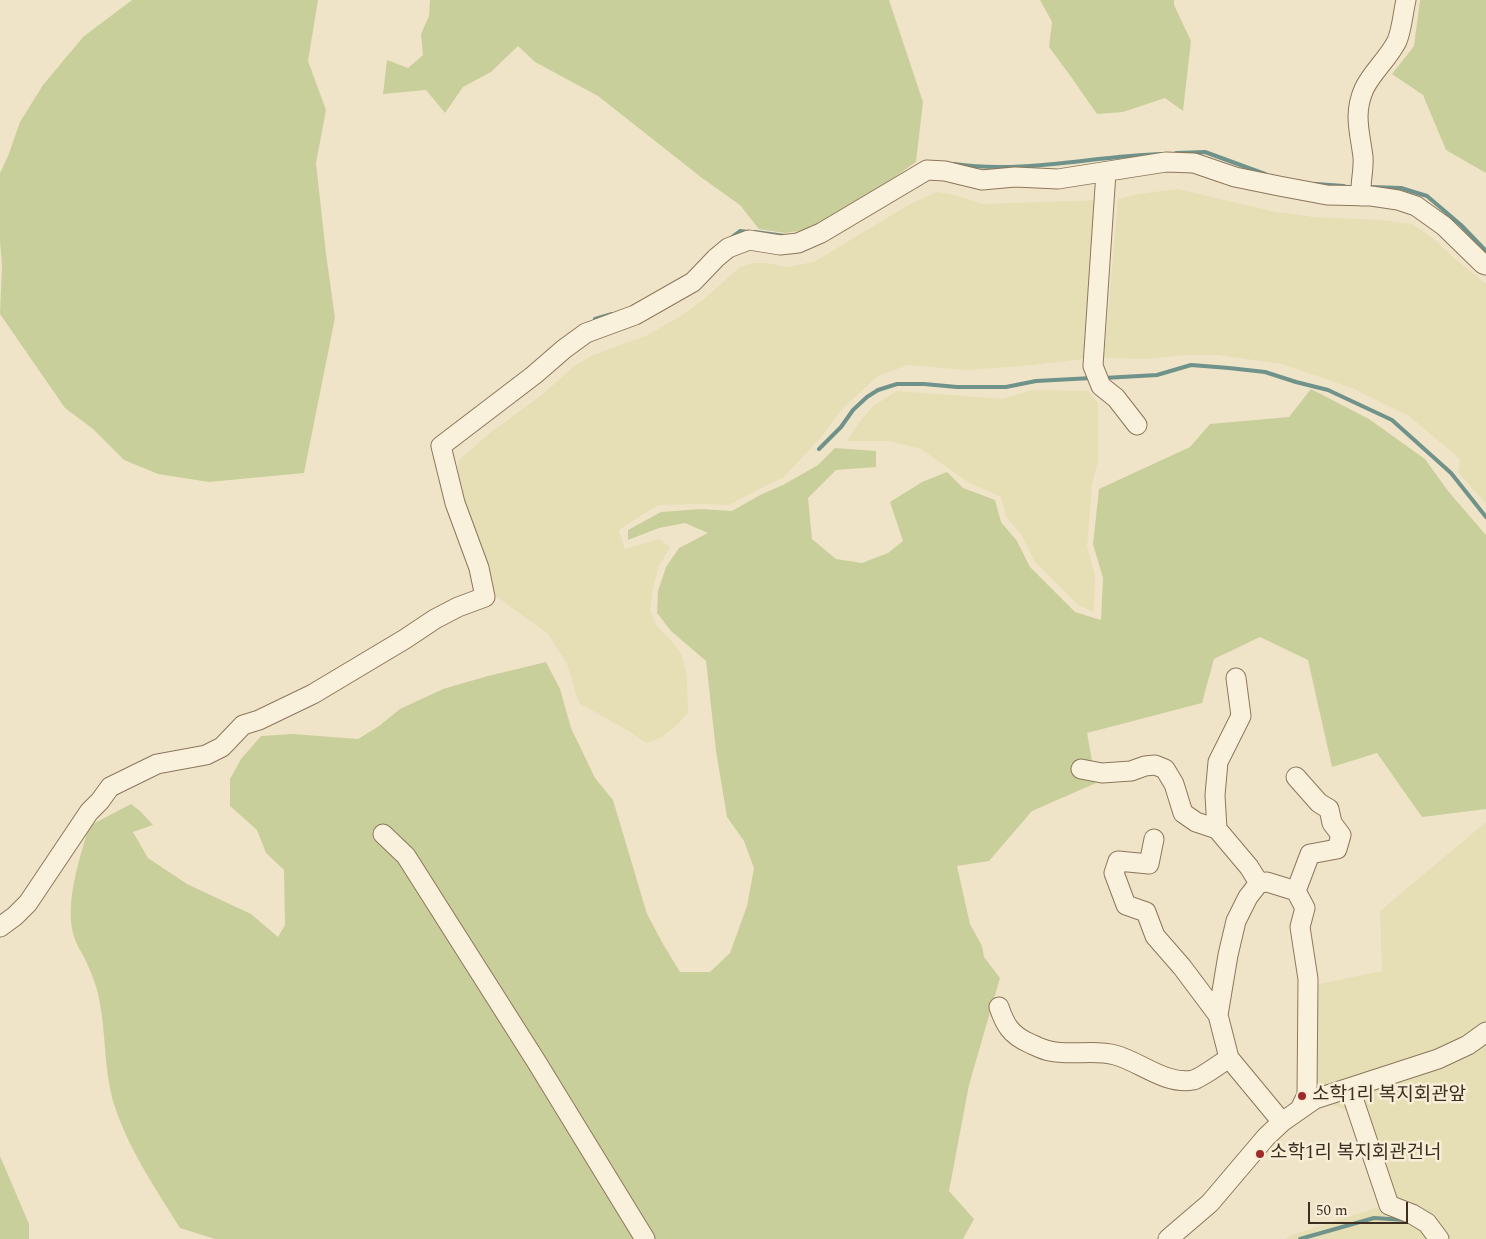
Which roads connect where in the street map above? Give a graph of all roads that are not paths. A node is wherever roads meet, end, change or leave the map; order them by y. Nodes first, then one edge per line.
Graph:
1 (1406, 0) edge
2 (1106, 172) junction
3 (1361, 187) junction
4 (1486, 265) edge
5 (1137, 425) dead end
6 (1236, 678) dead end
7 (1081, 769) dead end
8 (1296, 778) dead end
9 (1218, 829) junction
10 (383, 834) dead end
11 (1154, 839) dead end
12 (1259, 883) junction
13 (1296, 891) junction
14 (0, 927) edge
15 (999, 1007) dead end
16 (1218, 1015) junction
17 (1486, 1032) edge
18 (1229, 1058) junction
19 (1350, 1089) junction
20 (1300, 1109) junction
21 (1282, 1122) junction
22 (645, 1239) edge
23 (1168, 1239) edge
24 (1439, 1239) edge

1 - 3 street
2 - 3 street
2 - 5 street
2 - 14 street
3 - 4 street
6 - 9 street
7 - 9 street
8 - 13 street
9 - 12 street
10 - 22 street
11 - 16 street
12 - 13 street
12 - 16 street
13 - 20 street
15 - 18 street
16 - 18 street
17 - 19 street
18 - 21 street
19 - 20 street
19 - 24 street
20 - 21 street
21 - 23 street

